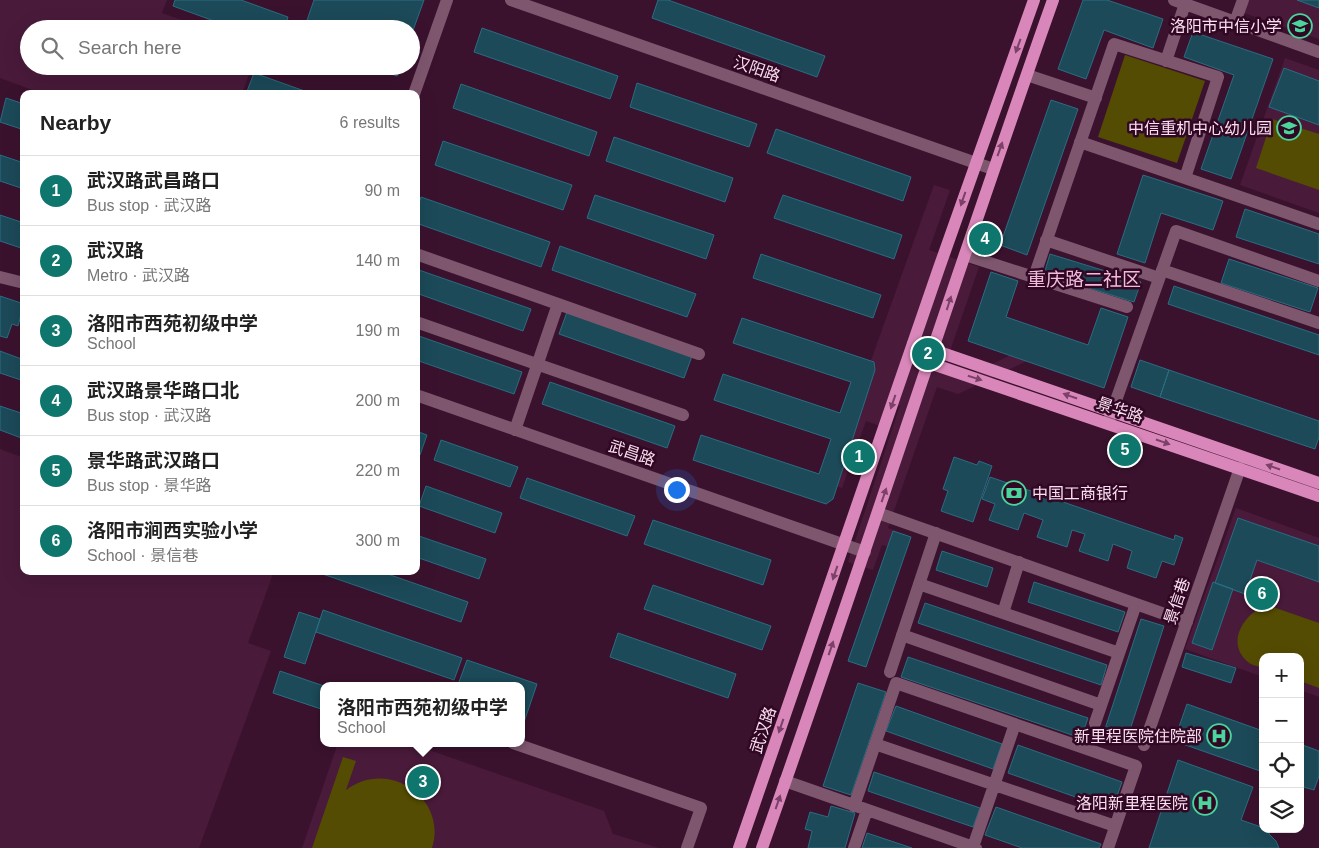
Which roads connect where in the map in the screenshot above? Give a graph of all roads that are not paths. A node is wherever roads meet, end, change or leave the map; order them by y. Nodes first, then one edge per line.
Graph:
1 (448, 0) edge
2 (511, 0) edge
3 (1034, 0) edge
4 (1053, 0) edge
5 (1243, 0) edge
6 (1179, 2) edge
7 (1235, 22) junction
8 (1319, 52) edge
9 (1166, 61) junction
10 (1026, 75) junction
11 (415, 90) edge
12 (1096, 98) junction
13 (1080, 142) junction
14 (976, 164) junction
15 (993, 169) junction
16 (1185, 178) junction
17 (1319, 224) edge
18 (1046, 240) junction
19 (420, 255) edge
20 (965, 255) junction
21 (1161, 274) junction
22 (0, 277) edge
23 (1034, 277) junction
24 (1319, 281) edge
25 (20, 282) edge
26 (558, 304) junction
27 (1127, 308) dead end
28 (420, 323) edge
29 (1319, 323) edge
30 (913, 343) junction
31 (934, 350) junction
32 (699, 354) dead end
33 (909, 356) junction
34 (929, 363) junction
35 (537, 364) junction
36 (420, 396) edge
37 (683, 415) dead end
38 (1110, 417) junction
39 (515, 430) junction
40 (1240, 468) junction
41 (1319, 482) edge
42 (1319, 496) edge
43 (878, 513) junction
44 (936, 533) junction
45 (844, 544) junction
46 (865, 552) junction
47 (1019, 562) junction
48 (919, 584) junction
49 (1136, 604) junction
50 (1003, 613) junction
51 (1187, 622) junction
52 (902, 635) junction
53 (1119, 653) junction
54 (890, 672) dead end
55 (1101, 705) junction
56 (1095, 723) dead end
57 (1015, 724) junction
58 (875, 744) junction
59 (1144, 745) dead end
60 (525, 747) edge
61 (786, 781) junction
62 (994, 785) junction
63 (854, 806) junction
64 (867, 810) junction
65 (1115, 826) junction
66 (765, 847) edge
67 (975, 847) edge
68 (688, 848) edge
69 (740, 848) edge
70 (854, 848) edge
71 (1108, 848) edge

1 - 11 street
2 - 14 street, 汉阳路
3 -> 14 main road, 武汉路
4 - 10 main road
5 - 7 street
6 - 7 street
6 - 9 street
7 - 8 street
9 - 12 street
9 - 16 street
10 - 12 street
15 -> 10 main road
12 - 13 street
13 - 16 street
13 - 18 street
14 - 15 street, 汉阳路
14 -> 30 main road, 武汉路
15 - 20 main road
16 - 17 street
18 - 21 street
18 - 23 street
19 - 26 street
20 - 23 street
31 -> 20 main road
21 - 24 street
21 - 29 street
21 - 38 street
22 - 25 street
23 - 27 street
26 - 32 street
26 - 35 street
28 - 35 street
30 - 31 main road, 景华路
30 - 33 main road, 武汉路
31 - 34 main road
38 -> 31 main road, 景华路
33 - 34 main road, 景华路
33 -> 45 main road, 武汉路
34 -> 38 main road, 景华路
43 -> 34 main road
35 - 37 street
35 - 39 street
36 - 39 street, 武昌路
38 -> 40 main road, 景华路
41 -> 38 main road, 景华路
39 - 45 street, 武昌路
40 - 42 main road, 景华路
40 - 51 street, 景信巷
43 - 44 street
43 - 46 main road
44 - 47 street
44 - 48 street
45 - 46 street, 武昌路
45 -> 69 main road, 武汉路
61 -> 46 main road
47 - 49 street
47 - 50 street
48 - 50 street
48 - 52 street
49 - 51 street
49 - 53 street
50 - 53 street
51 - 59 street, 景信巷
52 - 54 street
52 - 55 street
53 - 55 street
55 - 56 street
57 - 58 street
57 - 62 street
57 - 65 street
58 - 62 street
58 - 63 street
60 - 68 street
61 - 63 street
66 -> 61 main road
62 - 65 street
62 - 67 street
63 - 64 street
64 - 67 street
64 - 70 street
65 - 71 street

